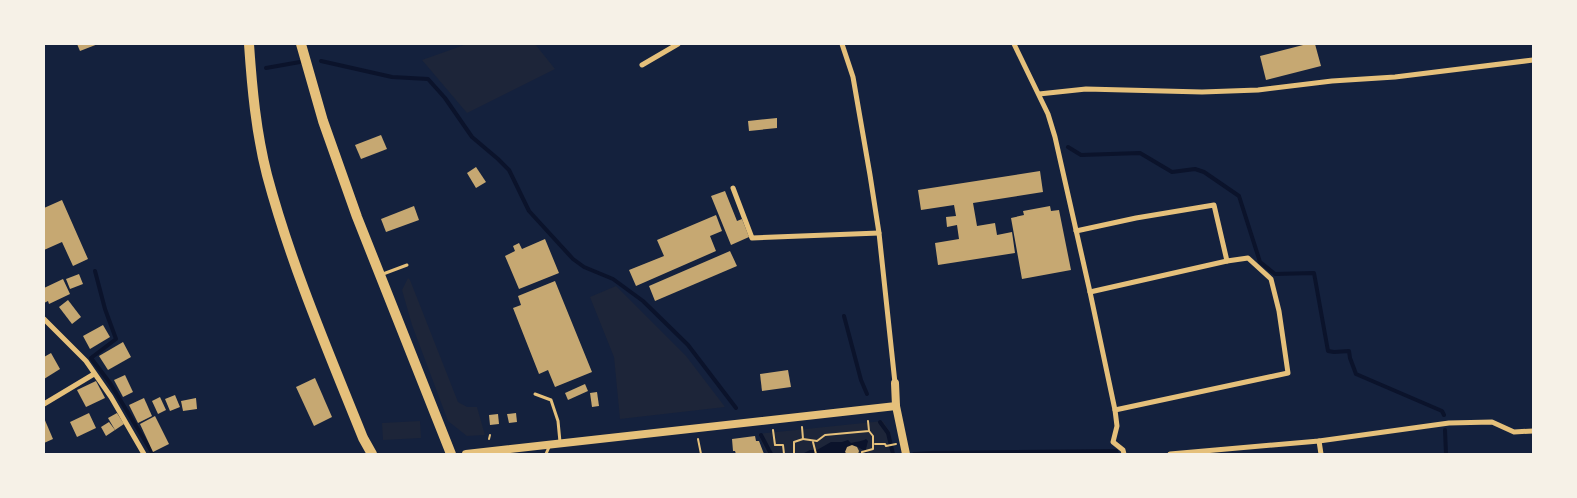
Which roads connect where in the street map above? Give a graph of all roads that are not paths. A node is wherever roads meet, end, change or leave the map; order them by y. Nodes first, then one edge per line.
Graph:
1 (249, 44) edge
2 (301, 44) edge
3 (678, 44) edge
4 (842, 44) edge
5 (1014, 44) edge
6 (1533, 60) edge
7 (642, 65) dead end
8 (1039, 94) junction
9 (733, 188) dead end
10 (1076, 231) junction
11 (879, 234) junction
12 (1228, 261) junction
13 (407, 265) dead end
14 (380, 275) junction
15 (1090, 292) junction
16 (44, 319) edge
17 (94, 374) junction
18 (895, 383) joint
19 (535, 394) dead end
20 (44, 404) edge
21 (896, 406) junction
22 (1115, 410) junction
23 (1533, 431) edge
24 (1319, 441) junction
25 (560, 443) junction
26 (550, 444) junction
27 (144, 454) edge
28 (372, 454) edge
29 (452, 454) edge
30 (466, 454) edge
31 (546, 454) edge
32 (906, 454) edge
33 (1124, 454) edge
34 (1170, 454) edge
35 (1321, 454) edge

1 - 28 highway
2 - 14 highway
3 - 7 street
4 - 11 street
5 - 8 street
6 - 8 street
8 - 10 street
9 - 11 street
10 - 12 street
10 - 15 street
11 - 18 street
12 - 15 street
12 - 22 street
13 - 14 lane
14 - 29 highway
15 - 22 street
16 - 17 street
17 - 20 street
17 - 27 street
18 - 21 street
19 - 25 lane
21 - 25 street
21 - 32 street
22 - 33 street
23 - 24 street
24 - 34 street
24 - 35 street
25 - 26 street
26 - 30 street
26 - 31 lane

